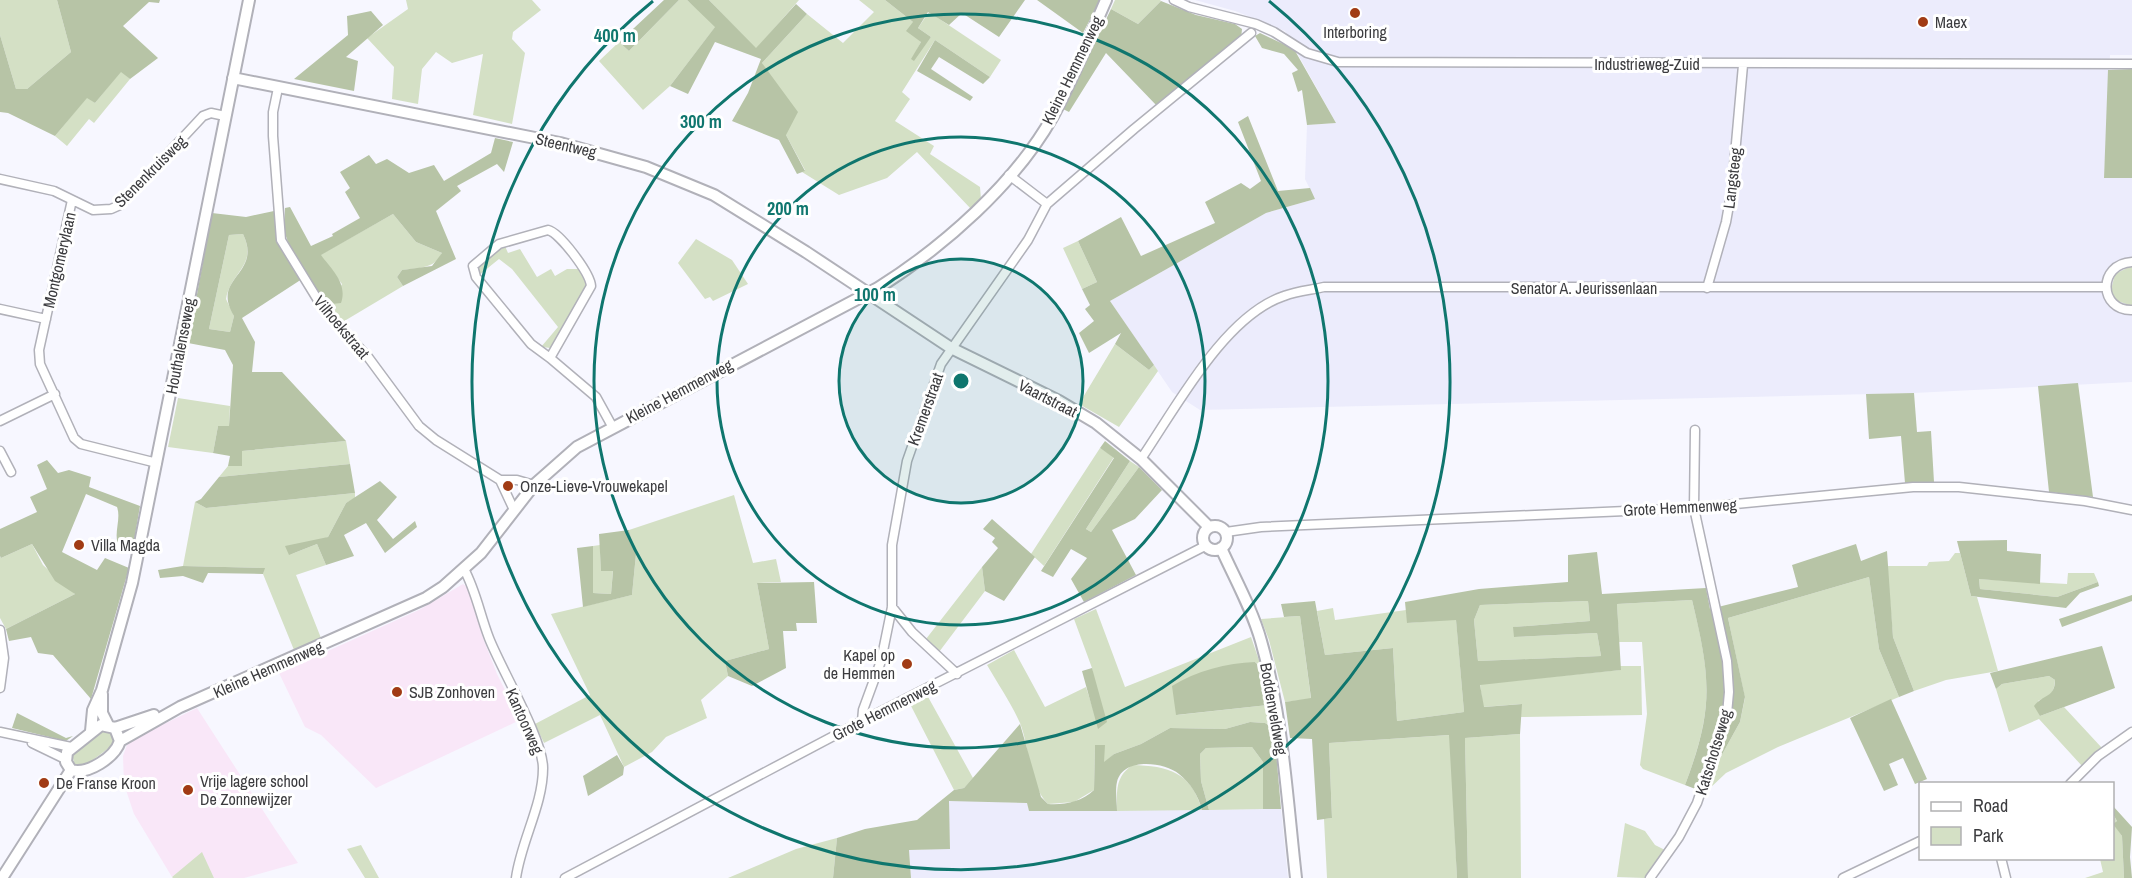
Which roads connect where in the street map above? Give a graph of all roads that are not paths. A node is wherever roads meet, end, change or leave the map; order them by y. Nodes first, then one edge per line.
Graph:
1 (249, 0) edge
2 (1106, 0) edge
3 (1174, 0) edge
4 (1251, 33) dead end
5 (1743, 64) junction
6 (2132, 64) edge
7 (233, 78) junction
8 (278, 88) junction
9 (225, 116) junction
10 (1009, 175) junction
11 (0, 178) edge
12 (72, 200) junction
13 (1047, 204) junction
14 (2132, 262) edge
15 (2106, 287) junction
16 (1707, 288) junction
17 (869, 292) junction
18 (0, 309) edge
19 (2132, 310) edge
20 (46, 319) junction
21 (951, 348) junction
22 (550, 358) junction
23 (54, 394) junction
24 (0, 421) edge
25 (612, 426) junction
26 (1695, 430) dead end
27 (0, 451) edge
28 (1141, 459) junction
29 (157, 463) junction
30 (11, 472) dead end
31 (500, 480) junction
32 (534, 485) junction
33 (1694, 508) junction
34 (514, 510) junction
35 (2132, 510) edge
36 (1209, 527) junction
37 (1226, 532) junction
38 (1205, 546) junction
39 (1221, 548) junction
40 (464, 569) junction
41 (892, 607) junction
42 (0, 630) edge
43 (957, 674) junction
44 (0, 688) edge
45 (102, 690) junction
46 (180, 707) junction
47 (862, 721) junction
48 (111, 727) junction
49 (91, 731) junction
50 (0, 732) edge
51 (2132, 732) edge
52 (24, 738) junction
53 (120, 741) junction
54 (71, 747) junction
55 (66, 759) junction
56 (71, 770) junction
57 (2071, 782) edge
58 (1919, 841) edge
59 (2002, 860) edge
60 (2, 878) edge
61 (516, 878) edge
62 (566, 878) edge
63 (1296, 878) edge
64 (1650, 878) edge
65 (1843, 878) edge
66 (2006, 878) edge

1 - 7 street, Houthalenseweg
2 - 10 street, Kleine Hemmenweg
3 - 5 street, Industrieweg-Zuid
4 - 13 street, Kremerstraat
5 - 6 street, Industrieweg-Zuid
5 - 16 street, Langsteeg
7 - 8 street, Steentweg
7 - 9 street, Houthalenseweg
8 - 17 street, Steentweg
8 - 31 street, Vilhoekstraat
9 - 12 street, Stenenkruisweg
9 - 29 street, Houthalenseweg
10 - 13 street
10 - 17 street, Kleine Hemmenweg
11 - 12 street, Stenenkruisweg
12 - 20 street, Montgomerylaan
13 - 21 street, Kremerstraat
14 - 15 street
15 - 16 street, Senator A. Jeurissenlaan
15 - 19 street
16 - 28 street, Senator A. Jeurissenlaan
17 - 21 street, Vaartstraat
17 - 25 street, Kleine Hemmenweg
18 - 20 street, Montgomerylaan
20 - 23 street, Montgomerylaan
21 - 28 street, Vaartstraat
21 - 41 street, Kremerstraat
22 - 22 street
22 - 25 street
23 - 24 street
23 - 29 street, Montgomerylaan
25 - 32 street, Kleine Hemmenweg
26 - 33 street
27 - 30 street
28 - 36 street, Vaartstraat
29 - 45 street, Houthalenseweg
31 - 32 street, Vilhoekstraat
31 - 34 street
32 - 34 street, Kleine Hemmenweg
33 - 35 street, Grote Hemmenweg
33 - 37 street, Grote Hemmenweg
33 - 64 street, Katschotseweg
34 - 40 street, Kleine Hemmenweg
36 - 37 street, Grote Hemmenweg
36 - 38 street
37 - 39 street
38 - 39 street
38 - 43 street, Grote Hemmenweg
39 - 63 street, Boddenveldweg
40 - 46 street, Kleine Hemmenweg
40 - 61 street, Kantoorweg
41 - 43 street
41 - 47 street, Kremerstraat
42 - 44 street
43 - 47 street, Grote Hemmenweg
45 - 48 street, Houthalenseweg
45 - 49 street, Houthalenseweg
46 - 48 street, Kleine Hemmenweg
46 - 53 street, Kleine Hemmenweg
47 - 62 street, Grote Hemmenweg
48 - 49 street, Kleine Hemmenweg
48 - 53 street, Houthalenseweg
49 - 54 street, Kleine Hemmenweg
50 - 52 street
51 - 57 street
52 - 54 street
52 - 55 street
53 - 56 street, Kleine Hemmenweg
54 - 55 street
55 - 56 street
56 - 60 street
58 - 65 street
59 - 66 street

